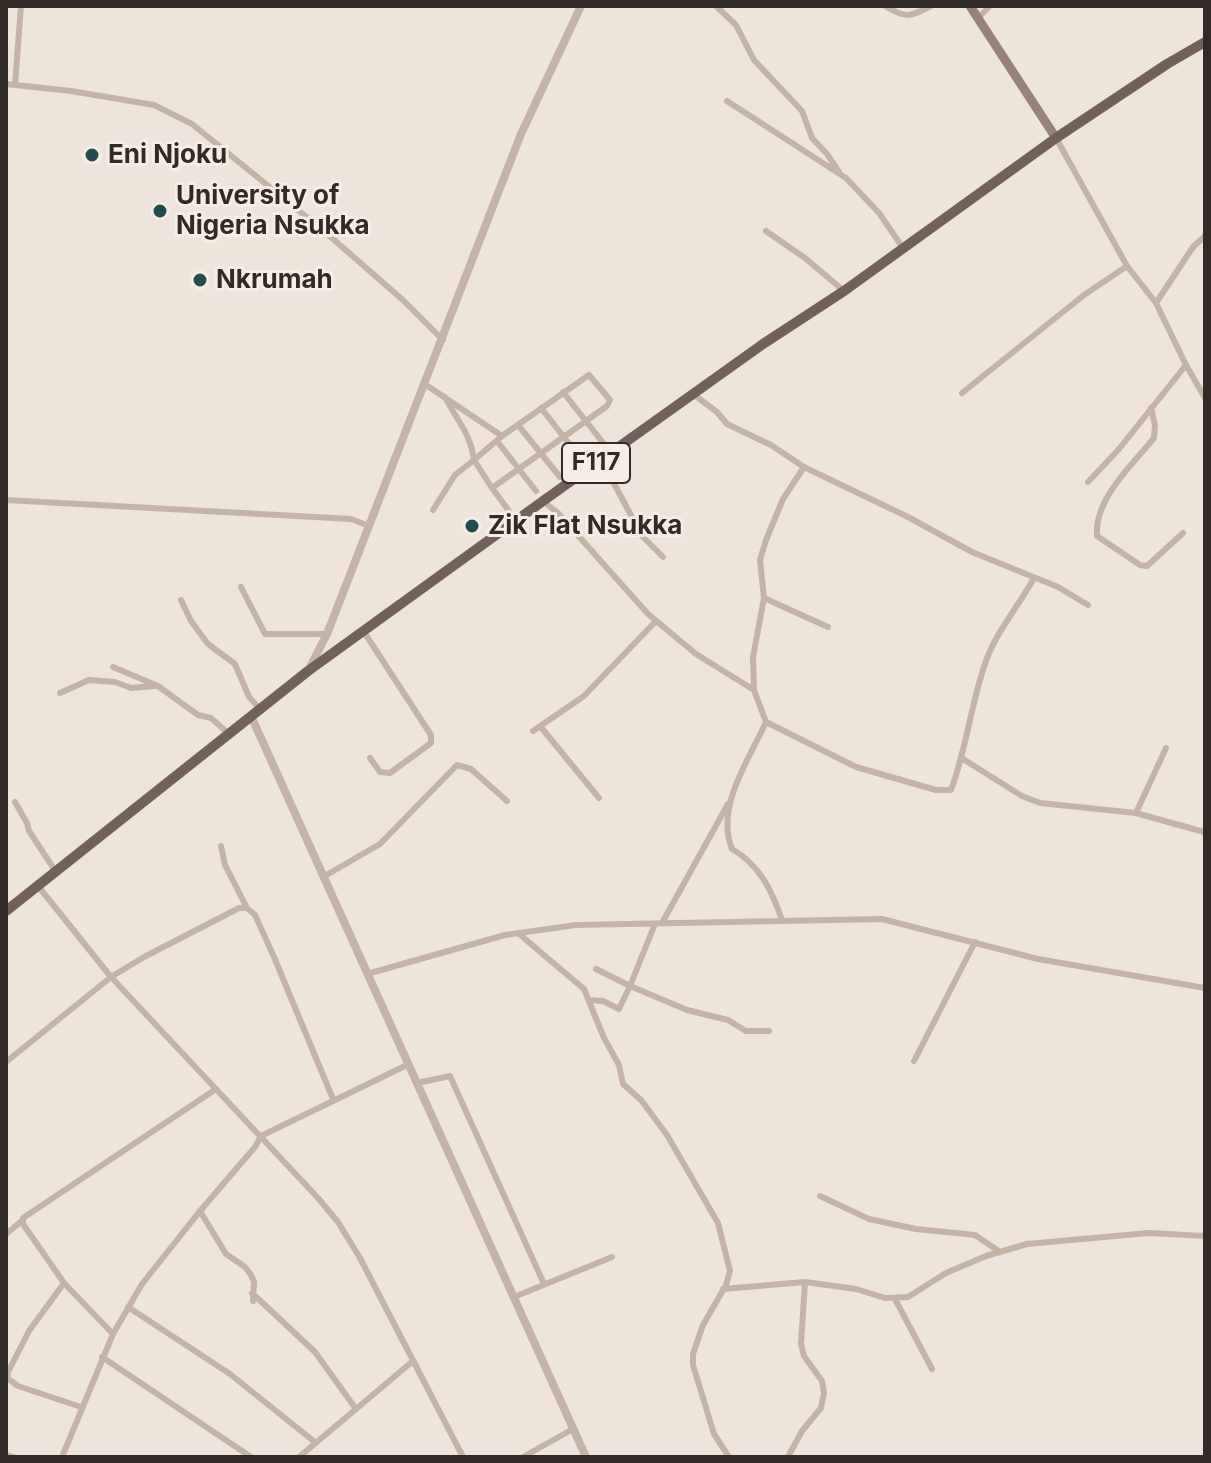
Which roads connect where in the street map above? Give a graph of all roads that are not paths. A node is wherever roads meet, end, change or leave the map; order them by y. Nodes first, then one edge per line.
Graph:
1 (21, 6) edge
2 (581, 6) edge
3 (716, 6) edge
4 (885, 6) edge
5 (931, 6) edge
6 (970, 6) edge
7 (990, 6) edge
8 (978, 18) junction
9 (1205, 42) edge
10 (6, 84) edge
11 (15, 85) junction
12 (727, 101) dead end
13 (1056, 138) junction
14 (841, 175) junction
15 (766, 231) dead end
16 (1205, 236) edge
17 (903, 248) junction
18 (1127, 266) junction
19 (844, 291) junction
20 (1156, 303) junction
21 (443, 340) junction
22 (1186, 365) junction
23 (426, 385) junction
24 (563, 392) junction
25 (962, 393) dead end
26 (693, 394) junction
27 (445, 397) junction
28 (1205, 398) edge
29 (541, 408) junction
30 (1151, 408) junction
31 (587, 420) junction
32 (518, 425) junction
33 (564, 437) junction
34 (500, 439) junction
35 (604, 444) dead end
36 (542, 453) junction
37 (601, 459) junction
38 (474, 460) junction
39 (582, 460) dead end
40 (804, 467) junction
41 (519, 469) junction
42 (560, 477) dead end
43 (1088, 482) dead end
44 (492, 488) junction
45 (540, 496) junction
46 (6, 500) edge
47 (433, 510) dead end
48 (509, 511) dead end
49 (369, 526) junction
50 (1183, 533) dead end
51 (663, 557) dead end
52 (1034, 578) junction
53 (241, 587) dead end
54 (764, 598) junction
55 (181, 600) dead end
56 (1088, 605) dead end
57 (656, 621) junction
58 (828, 627) dead end
59 (364, 632) junction
60 (327, 634) junction
61 (113, 667) dead end
62 (308, 671) junction
63 (158, 686) junction
64 (754, 690) junction
65 (60, 693) dead end
66 (260, 709) junction
67 (251, 716) junction
68 (766, 722) junction
69 (229, 734) junction
70 (1166, 748) dead end
71 (370, 758) dead end
72 (963, 759) junction
73 (599, 798) dead end
74 (507, 801) dead end
75 (730, 801) junction
76 (15, 802) dead end
77 (1136, 813) junction
78 (1204, 832) edge
79 (221, 846) dead end
80 (56, 872) junction
81 (323, 877) junction
82 (38, 886) junction
83 (247, 908) junction
84 (6, 911) edge
85 (782, 920) junction
86 (659, 924) junction
87 (518, 933) junction
88 (975, 942) junction
89 (596, 969) dead end
90 (367, 974) junction
91 (111, 977) junction
92 (630, 986) junction
93 (1205, 988) edge
94 (589, 1000) junction
95 (769, 1031) dead end
96 (914, 1061) dead end
97 (6, 1062) edge
98 (407, 1065) junction
99 (417, 1083) junction
100 (216, 1089) junction
101 (333, 1099) junction
102 (261, 1136) junction
103 (820, 1196) dead end
104 (200, 1211) junction
105 (23, 1220) junction
106 (6, 1234) edge
107 (1205, 1236) edge
108 (1000, 1252) junction
109 (612, 1257) dead end
110 (805, 1282) junction
111 (64, 1283) junction
112 (544, 1284) junction
113 (723, 1289) junction
114 (252, 1293) junction
115 (514, 1297) junction
116 (895, 1299) junction
117 (253, 1301) dead end
118 (128, 1307) junction
119 (113, 1334) junction
120 (102, 1357) junction
121 (413, 1361) junction
122 (932, 1369) dead end
123 (81, 1407) junction
124 (356, 1409) junction
125 (573, 1429) junction
126 (316, 1443) junction
127 (6, 1455) edge
128 (13, 1457) edge
129 (62, 1457) edge
130 (251, 1457) edge
131 (299, 1457) edge
132 (463, 1457) edge
133 (523, 1457) edge
134 (586, 1457) edge
135 (729, 1457) edge
136 (788, 1457) edge

1 - 11 street
2 - 21 street
3 - 14 street
4 - 5 street
6 - 8 main road
7 - 8 street
8 - 13 main road
9 - 13 main road, F117
10 - 11 street
11 - 21 street
12 - 14 street
13 - 17 main road, F117
13 - 18 street
14 - 17 street
15 - 19 street
16 - 20 street
17 - 19 main road, F117
18 - 20 street
18 - 25 street
19 - 26 main road, F117
20 - 22 street
21 - 23 street
22 - 28 street
22 - 30 street
23 - 27 street
23 - 49 street
24 - 29 street
24 - 31 street
24 - 31 street
26 - 37 main road, F117
26 - 40 street
27 - 34 street
27 - 38 street
29 - 32 street
29 - 33 street
30 - 43 street
30 - 50 street
31 - 33 street
31 - 35 street
32 - 34 street
32 - 36 street
33 - 36 street
33 - 39 street
34 - 38 street
34 - 41 street
36 - 41 street
36 - 42 street
37 - 45 main road, F117
37 - 51 street
38 - 44 street
38 - 47 street
40 - 52 street
40 - 54 street
41 - 44 street
41 - 45 street
44 - 48 street
45 - 57 street
45 - 59 main road, F117
46 - 49 street
49 - 60 street
52 - 56 street
52 - 72 street
53 - 60 street
54 - 58 street
54 - 64 street
55 - 66 street
57 - 64 street
57 - 73 street
59 - 62 main road, F117
59 - 71 street
60 - 62 street
61 - 63 street
62 - 66 main road, F117
63 - 65 street
63 - 69 street
64 - 68 street
66 - 67 main road, F117
67 - 69 main road, F117
67 - 81 street
68 - 72 street
68 - 75 street
69 - 80 main road, F117
70 - 77 street
72 - 77 street
74 - 81 street
75 - 85 street
75 - 86 street
76 - 80 street
77 - 78 street
79 - 83 street
80 - 82 main road, F117
81 - 90 street
82 - 84 main road, F117
82 - 91 street
83 - 91 street
83 - 101 street
85 - 86 street
85 - 88 street
86 - 87 street
86 - 92 street
87 - 90 street
87 - 94 street
88 - 93 street
88 - 96 street
89 - 92 street
90 - 98 street
91 - 97 street
91 - 100 street
92 - 94 street
92 - 95 street
94 - 113 street
98 - 99 street
98 - 101 street
99 - 112 street
99 - 115 street
100 - 102 street
100 - 105 street
101 - 102 street
102 - 104 street
102 - 121 street
103 - 108 street
104 - 114 street
104 - 118 street
105 - 106 street
105 - 111 street
107 - 108 street
108 - 116 street
109 - 112 street
110 - 113 street
110 - 116 street
110 - 136 street
111 - 119 street
111 - 123 street
112 - 115 street
113 - 135 street
114 - 117 street
114 - 124 street
115 - 125 street
116 - 122 street
118 - 119 street
118 - 126 street
119 - 120 street
120 - 123 street
120 - 130 street
121 - 124 street
121 - 132 street
123 - 129 street
124 - 126 street
125 - 133 street
125 - 134 street
126 - 131 street
127 - 128 street

